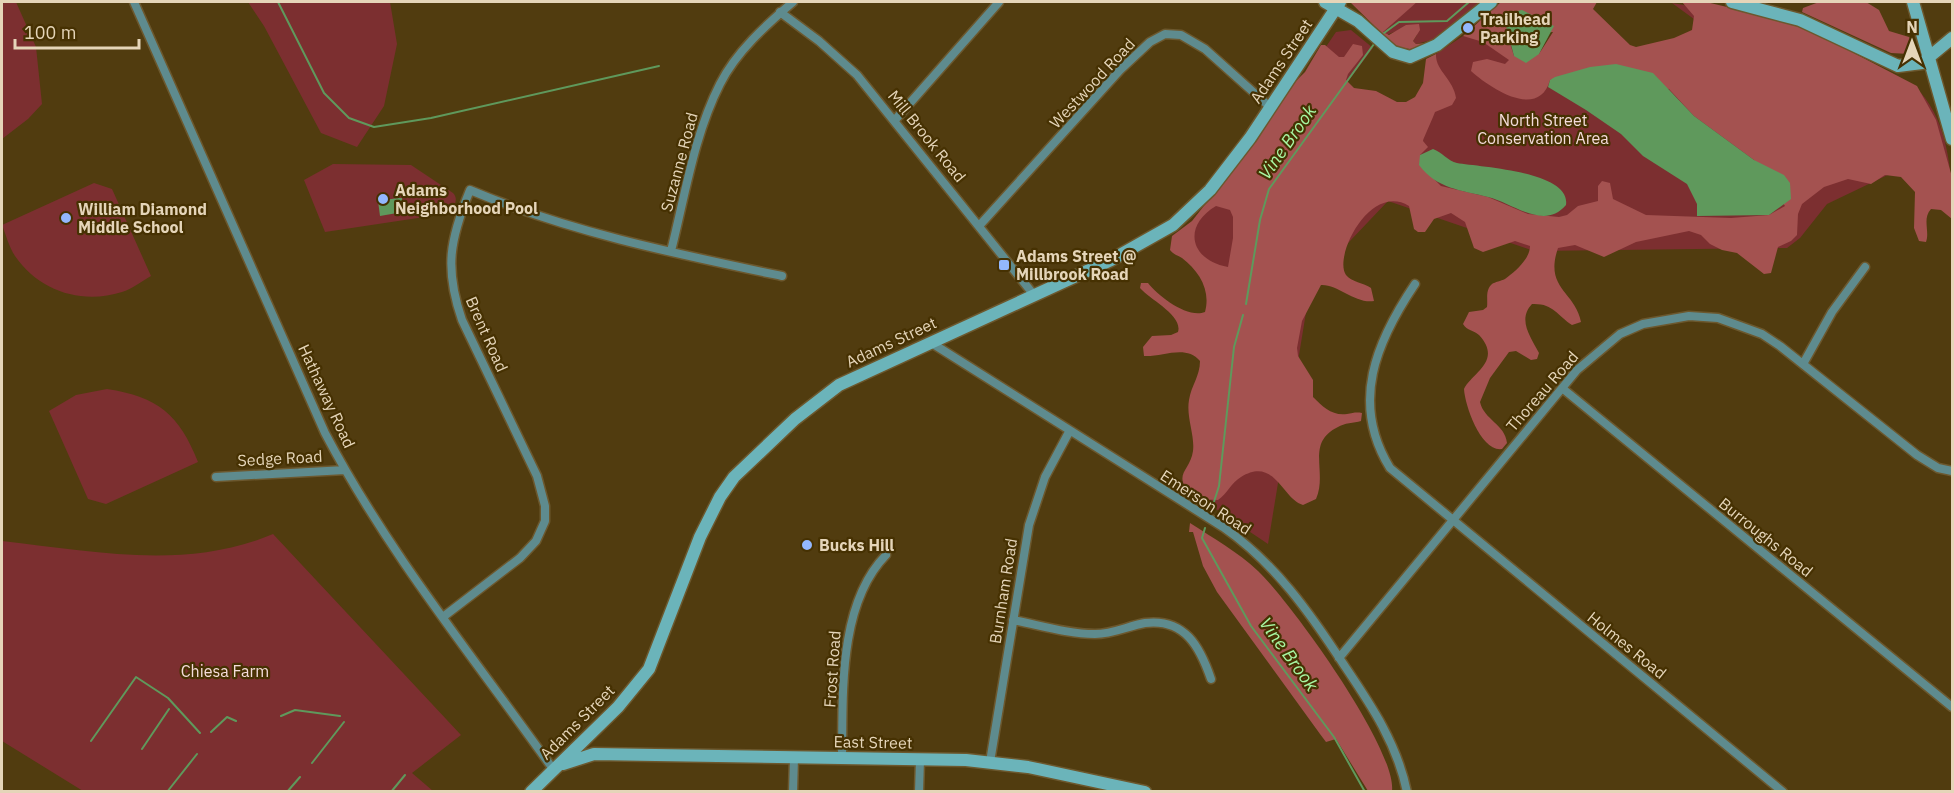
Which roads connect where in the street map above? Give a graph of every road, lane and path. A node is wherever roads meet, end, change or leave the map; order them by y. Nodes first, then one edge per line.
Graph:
1 (134, 2) edge
2 (793, 2) edge
3 (999, 2) edge
4 (1491, 2) edge
5 (1732, 2) edge
6 (1913, 2) edge
7 (1334, 4) edge
8 (780, 12) junction
9 (1953, 38) edge
10 (1929, 58) junction
11 (1270, 107) junction
12 (895, 120) junction
13 (1953, 140) edge
14 (979, 226) junction
15 (671, 251) junction
16 (1865, 267) dead end
17 (782, 276) dead end
18 (1414, 284) dead end
19 (1034, 295) junction
20 (930, 342) junction
21 (1803, 364) junction
22 (1562, 388) junction
23 (1069, 432) junction
24 (345, 470) junction
25 (1953, 471) edge
26 (216, 477) dead end
27 (1453, 520) junction
28 (886, 555) dead end
29 (443, 617) junction
30 (1013, 621) junction
31 (1340, 658) junction
32 (1211, 680) dead end
33 (1953, 707) edge
34 (592, 732) junction
35 (598, 753) junction
36 (794, 758) junction
37 (842, 758) junction
38 (920, 760) junction
39 (990, 762) junction
40 (554, 769) junction
41 (531, 792) edge
42 (793, 792) edge
43 (919, 792) edge
44 (1145, 792) edge
45 (1407, 792) edge
46 (1783, 792) edge

1 - 24 street, Hathaway Road
2 - 8 street, Suzanne Road
3 - 12 street
4 - 7 main road
5 - 10 main road
6 - 10 main road
7 - 11 main road, Adams Street
8 - 12 street, Mill Brook Road
8 - 15 street, Suzanne Road
9 - 10 main road
10 - 13 main road
11 - 14 street, Westwood Road
11 - 19 main road, Adams Street
12 - 14 street, Mill Brook Road
14 - 19 street, Mill Brook Road
15 - 17 street, Brent Road
15 - 29 street, Brent Road
16 - 21 street
18 - 27 street, Holmes Road
19 - 20 main road, Adams Street
20 - 23 street, Emerson Road
20 - 34 main road, Adams Street
21 - 22 street, Thoreau Road
21 - 25 street, Thoreau Road
22 - 27 street, Thoreau Road
22 - 33 street, Burroughs Road
23 - 30 street, Burnham Road
23 - 31 street, Emerson Road
24 - 26 street, Sedge Road
24 - 29 street, Hathaway Road
27 - 31 street, Thoreau Road
27 - 46 street, Holmes Road
28 - 37 street, Frost Road
29 - 40 street, Hathaway Road
30 - 32 street
30 - 39 street, Burnham Road
31 - 45 street, Emerson Road
34 - 35 main road
34 - 40 main road, Adams Street
35 - 36 main road, East Street
35 - 40 main road, East Street
36 - 37 main road, East Street
36 - 42 street
37 - 38 main road, East Street
38 - 39 main road, East Street
38 - 43 street
39 - 44 main road, East Street
40 - 41 main road, Adams Street

